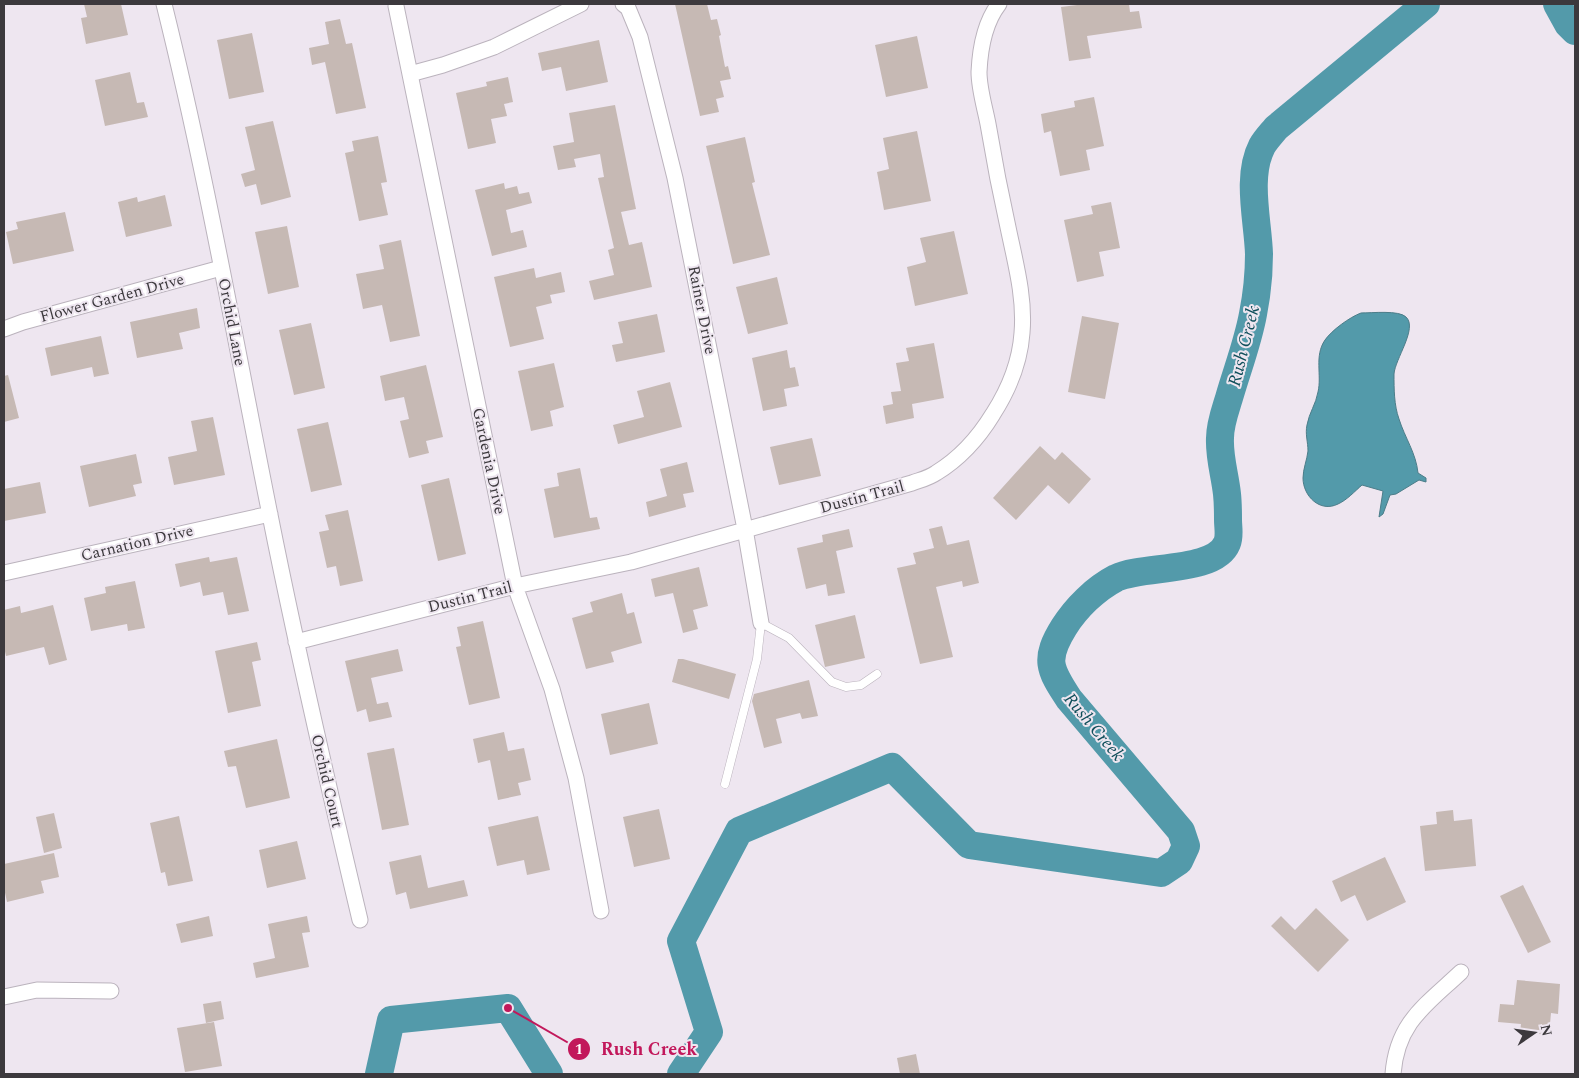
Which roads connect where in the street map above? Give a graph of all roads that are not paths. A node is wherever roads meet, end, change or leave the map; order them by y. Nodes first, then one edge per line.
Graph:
1 (164, 4) edge
2 (581, 4) edge
3 (624, 4) edge
4 (998, 4) edge
5 (396, 6) dead end
6 (410, 74) junction
7 (221, 268) junction
8 (4, 329) edge
9 (270, 514) junction
10 (745, 529) junction
11 (4, 573) edge
12 (515, 586) junction
13 (760, 623) junction
14 (296, 642) junction
15 (877, 674) dead end
16 (725, 784) dead end
17 (602, 912) dead end
18 (360, 920) dead end
19 (1462, 972) dead end
20 (111, 991) dead end
21 (4, 997) edge
22 (1393, 1074) edge

1 - 7 street, Orchid Lane
2 - 6 street
3 - 10 street, Rainer Drive
4 - 10 street, Dustin Trail
5 - 6 street, Gardenia Drive
6 - 12 street, Gardenia Drive
7 - 8 street, Flower Garden Drive
7 - 9 street, Orchid Lane
9 - 11 street, Carnation Drive
9 - 14 street, Orchid Lane
10 - 12 street, Dustin Trail
10 - 13 street, Rainer Drive
12 - 14 street, Dustin Trail
12 - 17 street, Gardenia Drive
13 - 15 lane
13 - 16 lane
14 - 18 street, Orchid Court
19 - 22 street
20 - 21 street

